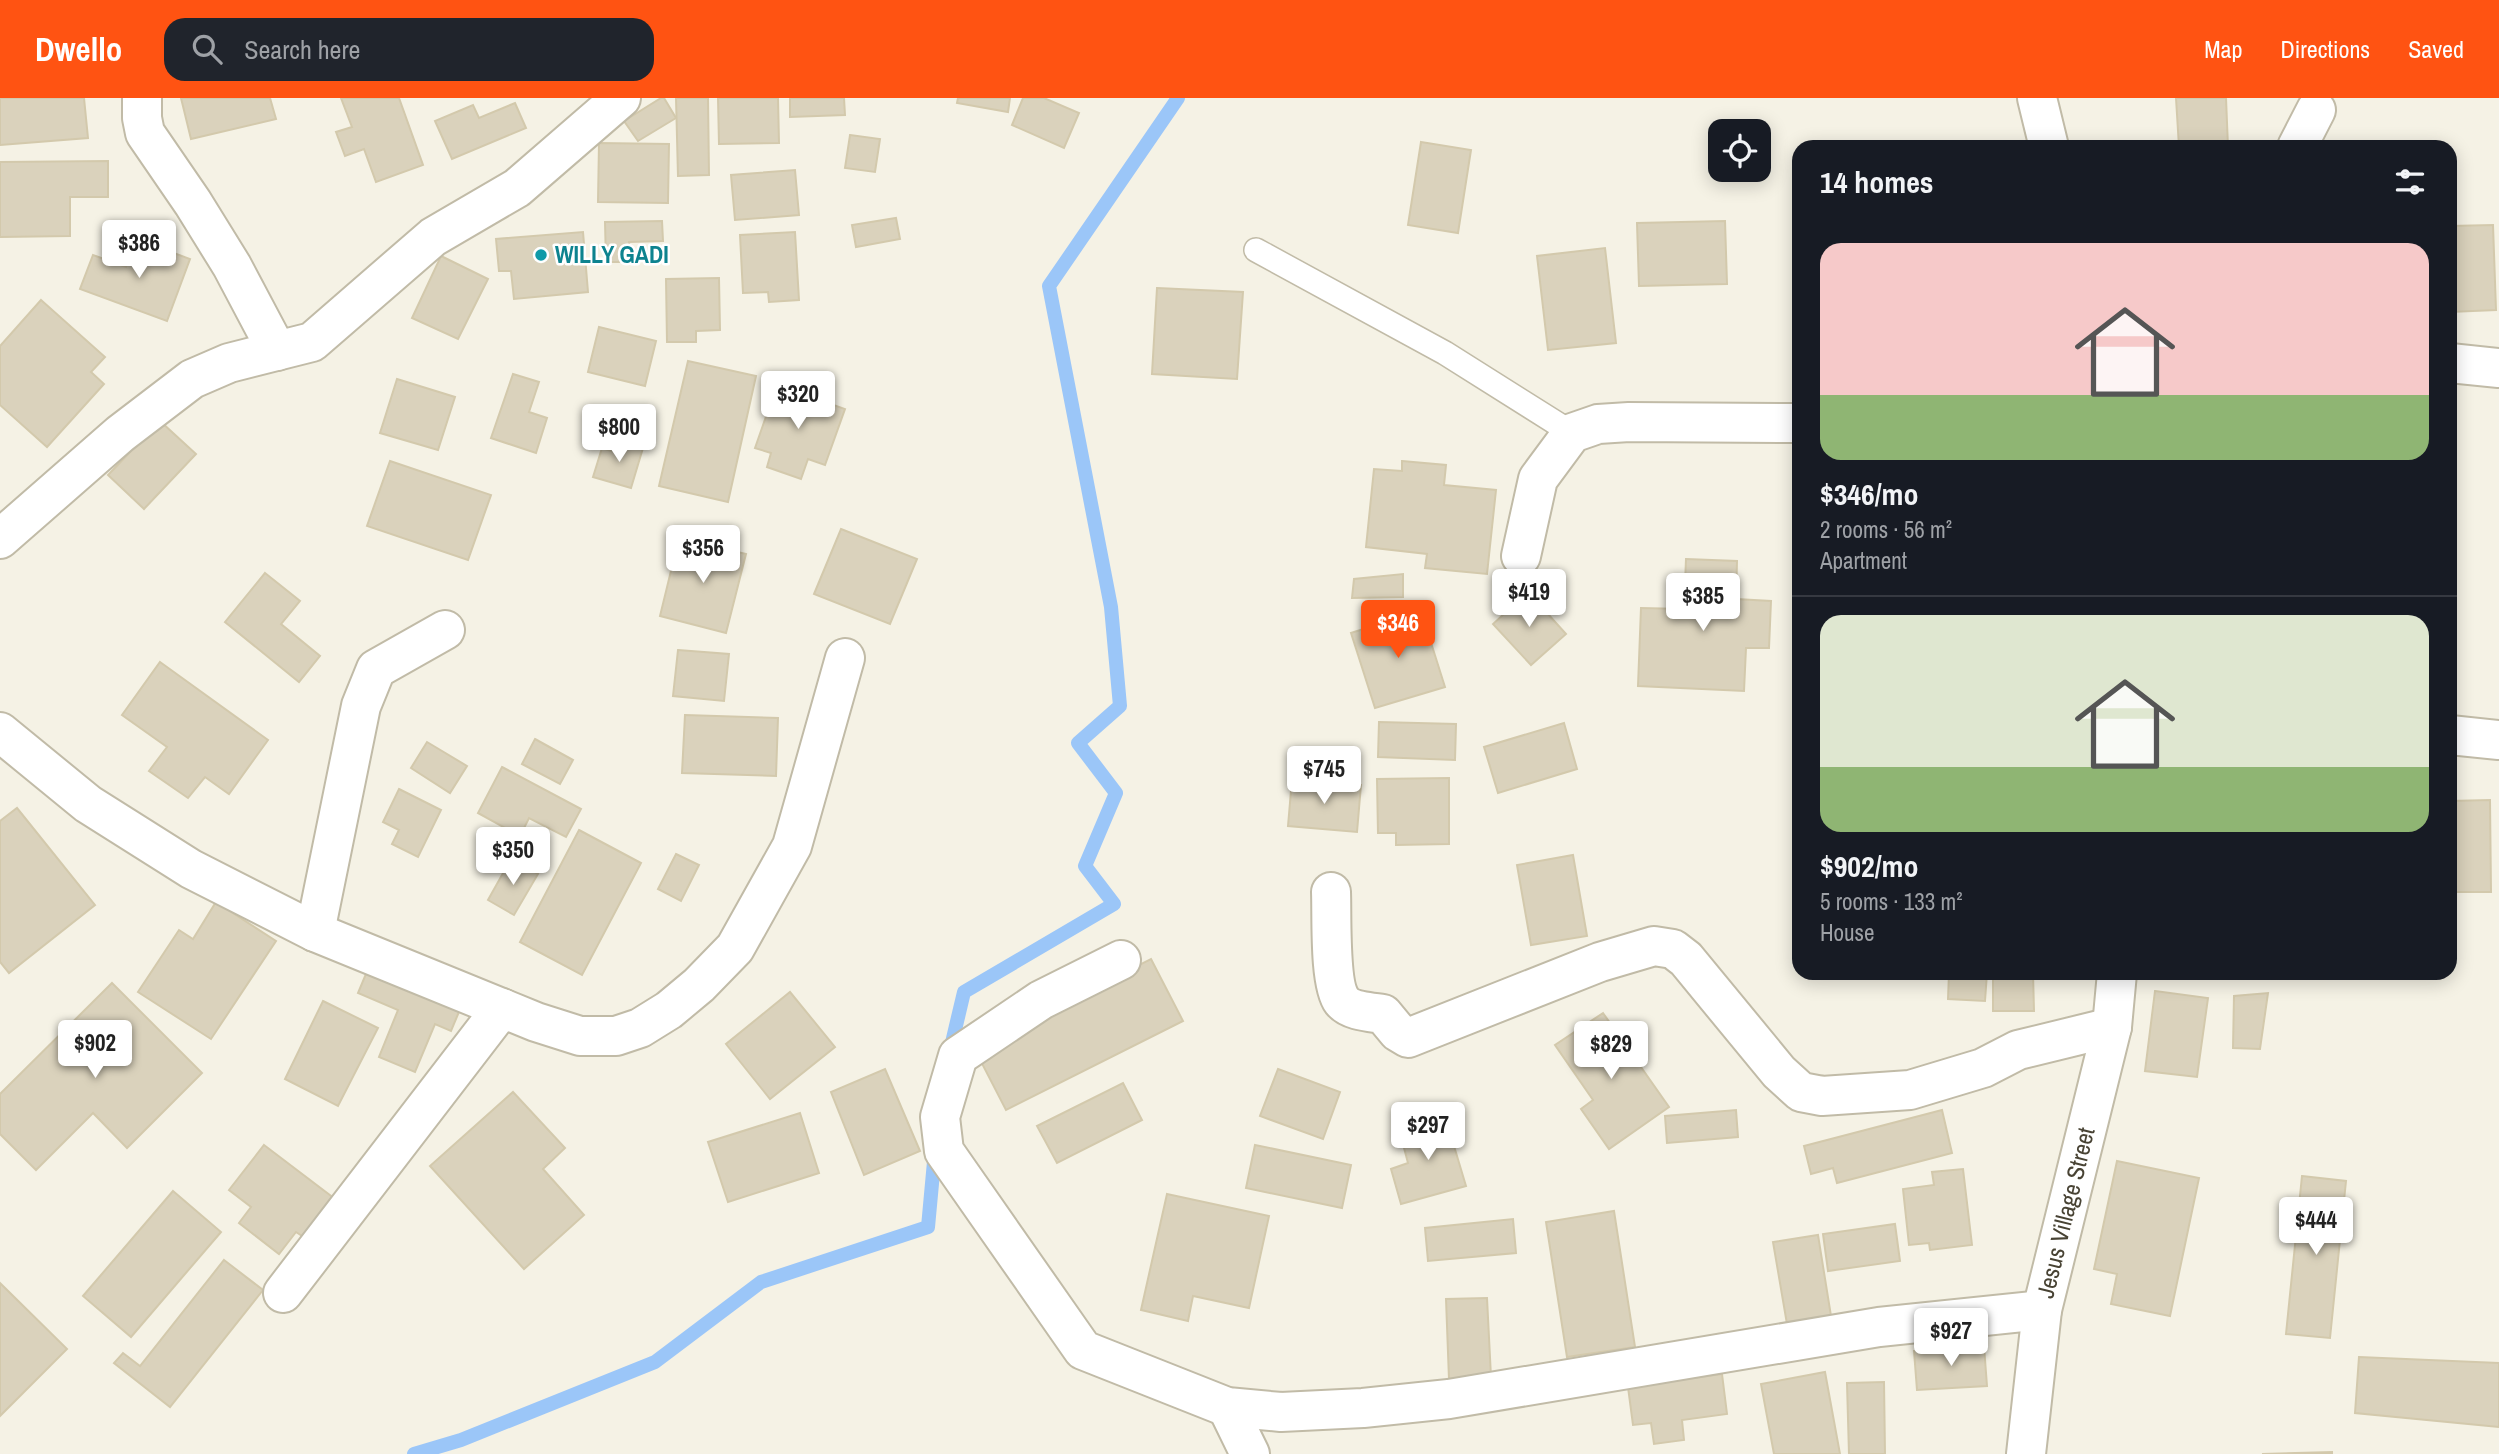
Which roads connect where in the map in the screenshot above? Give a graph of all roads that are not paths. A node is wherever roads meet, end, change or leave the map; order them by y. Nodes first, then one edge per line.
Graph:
1 (142, 98) edge
2 (621, 98) edge
3 (2037, 98) edge
4 (2316, 110) dead end
5 (2047, 140) edge
6 (2301, 140) edge
7 (1256, 250) dead end
8 (277, 351) junction
9 (2457, 364) edge
10 (2499, 368) edge
11 (1792, 423) edge
12 (1573, 433) junction
13 (0, 539) edge
14 (1521, 556) dead end
15 (445, 630) dead end
16 (845, 658) dead end
17 (0, 732) edge
18 (2457, 736) edge
19 (2499, 740) edge
20 (1331, 892) dead end
21 (315, 932) junction
22 (1121, 960) dead end
23 (2116, 980) edge
24 (502, 1008) junction
25 (2112, 1027) junction
26 (283, 1293) dead end
27 (2042, 1310) junction
28 (1227, 1408) junction
29 (1250, 1454) edge
30 (2026, 1454) edge

1 - 8 street
2 - 8 street
3 - 5 street
4 - 6 street
7 - 12 lane
8 - 13 street
9 - 10 street
11 - 12 street
12 - 14 street
15 - 21 street
16 - 24 street
17 - 21 street
18 - 19 street
20 - 25 street
21 - 24 street
22 - 28 street
23 - 25 street, Jesus Village Street
24 - 26 street
25 - 27 street, Jesus Village Street
27 - 28 street
27 - 30 street, Jesus Village Street
28 - 29 street

